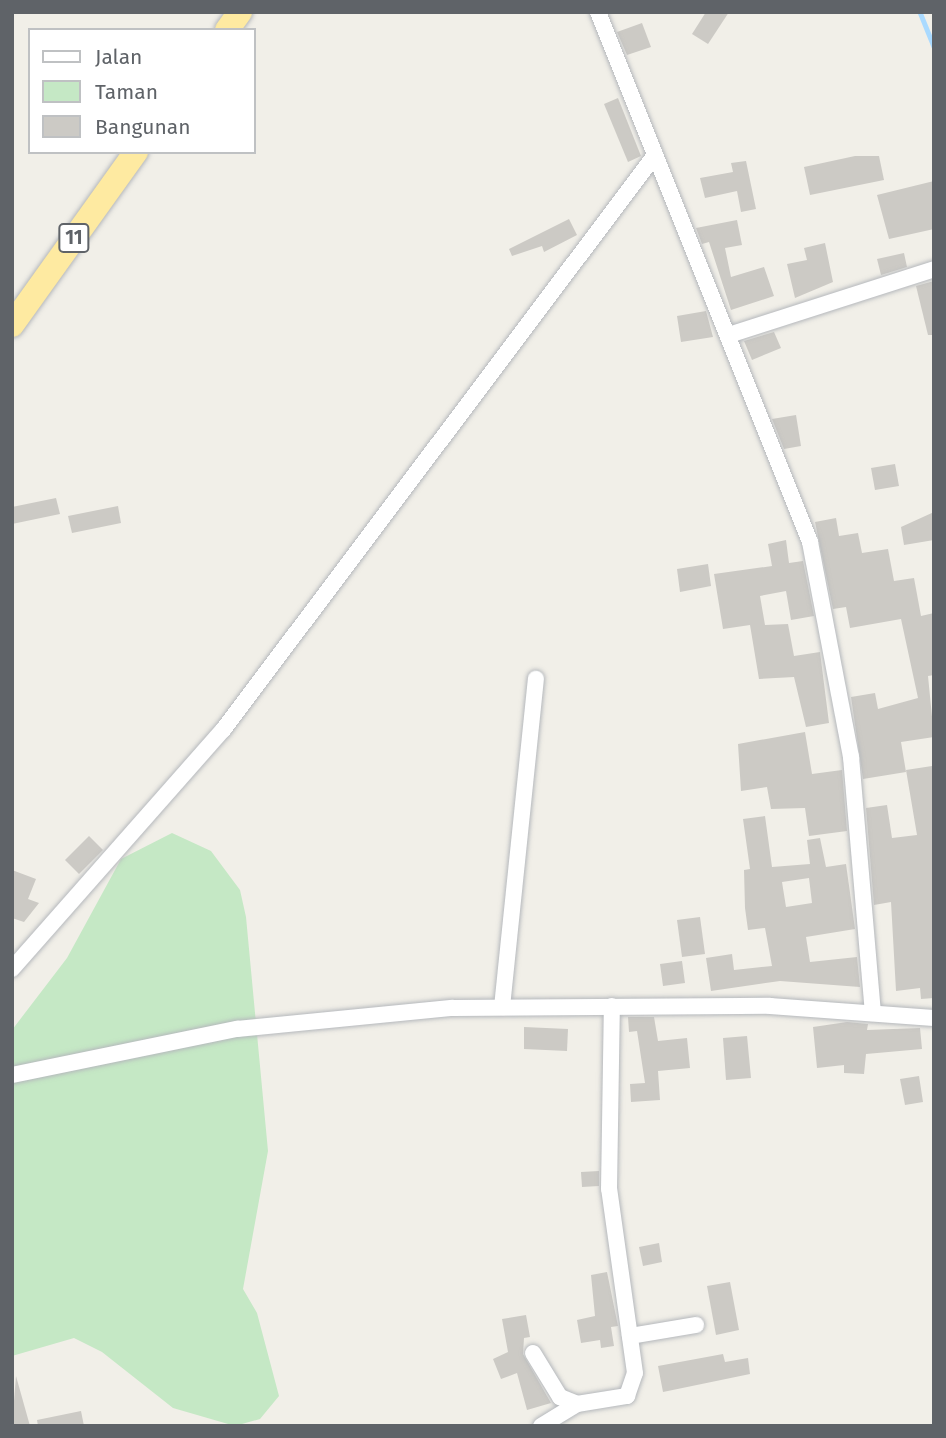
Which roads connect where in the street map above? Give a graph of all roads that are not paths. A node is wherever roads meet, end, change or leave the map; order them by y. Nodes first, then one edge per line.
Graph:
1 (240, 12) edge
2 (598, 12) edge
3 (228, 28) edge
4 (135, 154) edge
5 (655, 155) junction
6 (934, 270) edge
7 (12, 325) edge
8 (729, 335) junction
9 (536, 679) dead end
10 (12, 969) edge
11 (502, 1006) junction
12 (612, 1006) junction
13 (873, 1013) junction
14 (934, 1018) edge
15 (12, 1075) edge
16 (696, 1325) dead end
17 (630, 1336) junction
18 (533, 1353) dead end
19 (577, 1404) junction
20 (541, 1426) edge

1 - 3 highway
2 - 5 street
4 - 7 highway, 11
5 - 8 street
5 - 10 street
6 - 8 street
8 - 13 street
9 - 11 street
11 - 12 street
11 - 15 street
12 - 13 street
12 - 17 street
13 - 14 street
16 - 17 street
17 - 19 street
18 - 19 street
19 - 20 street

